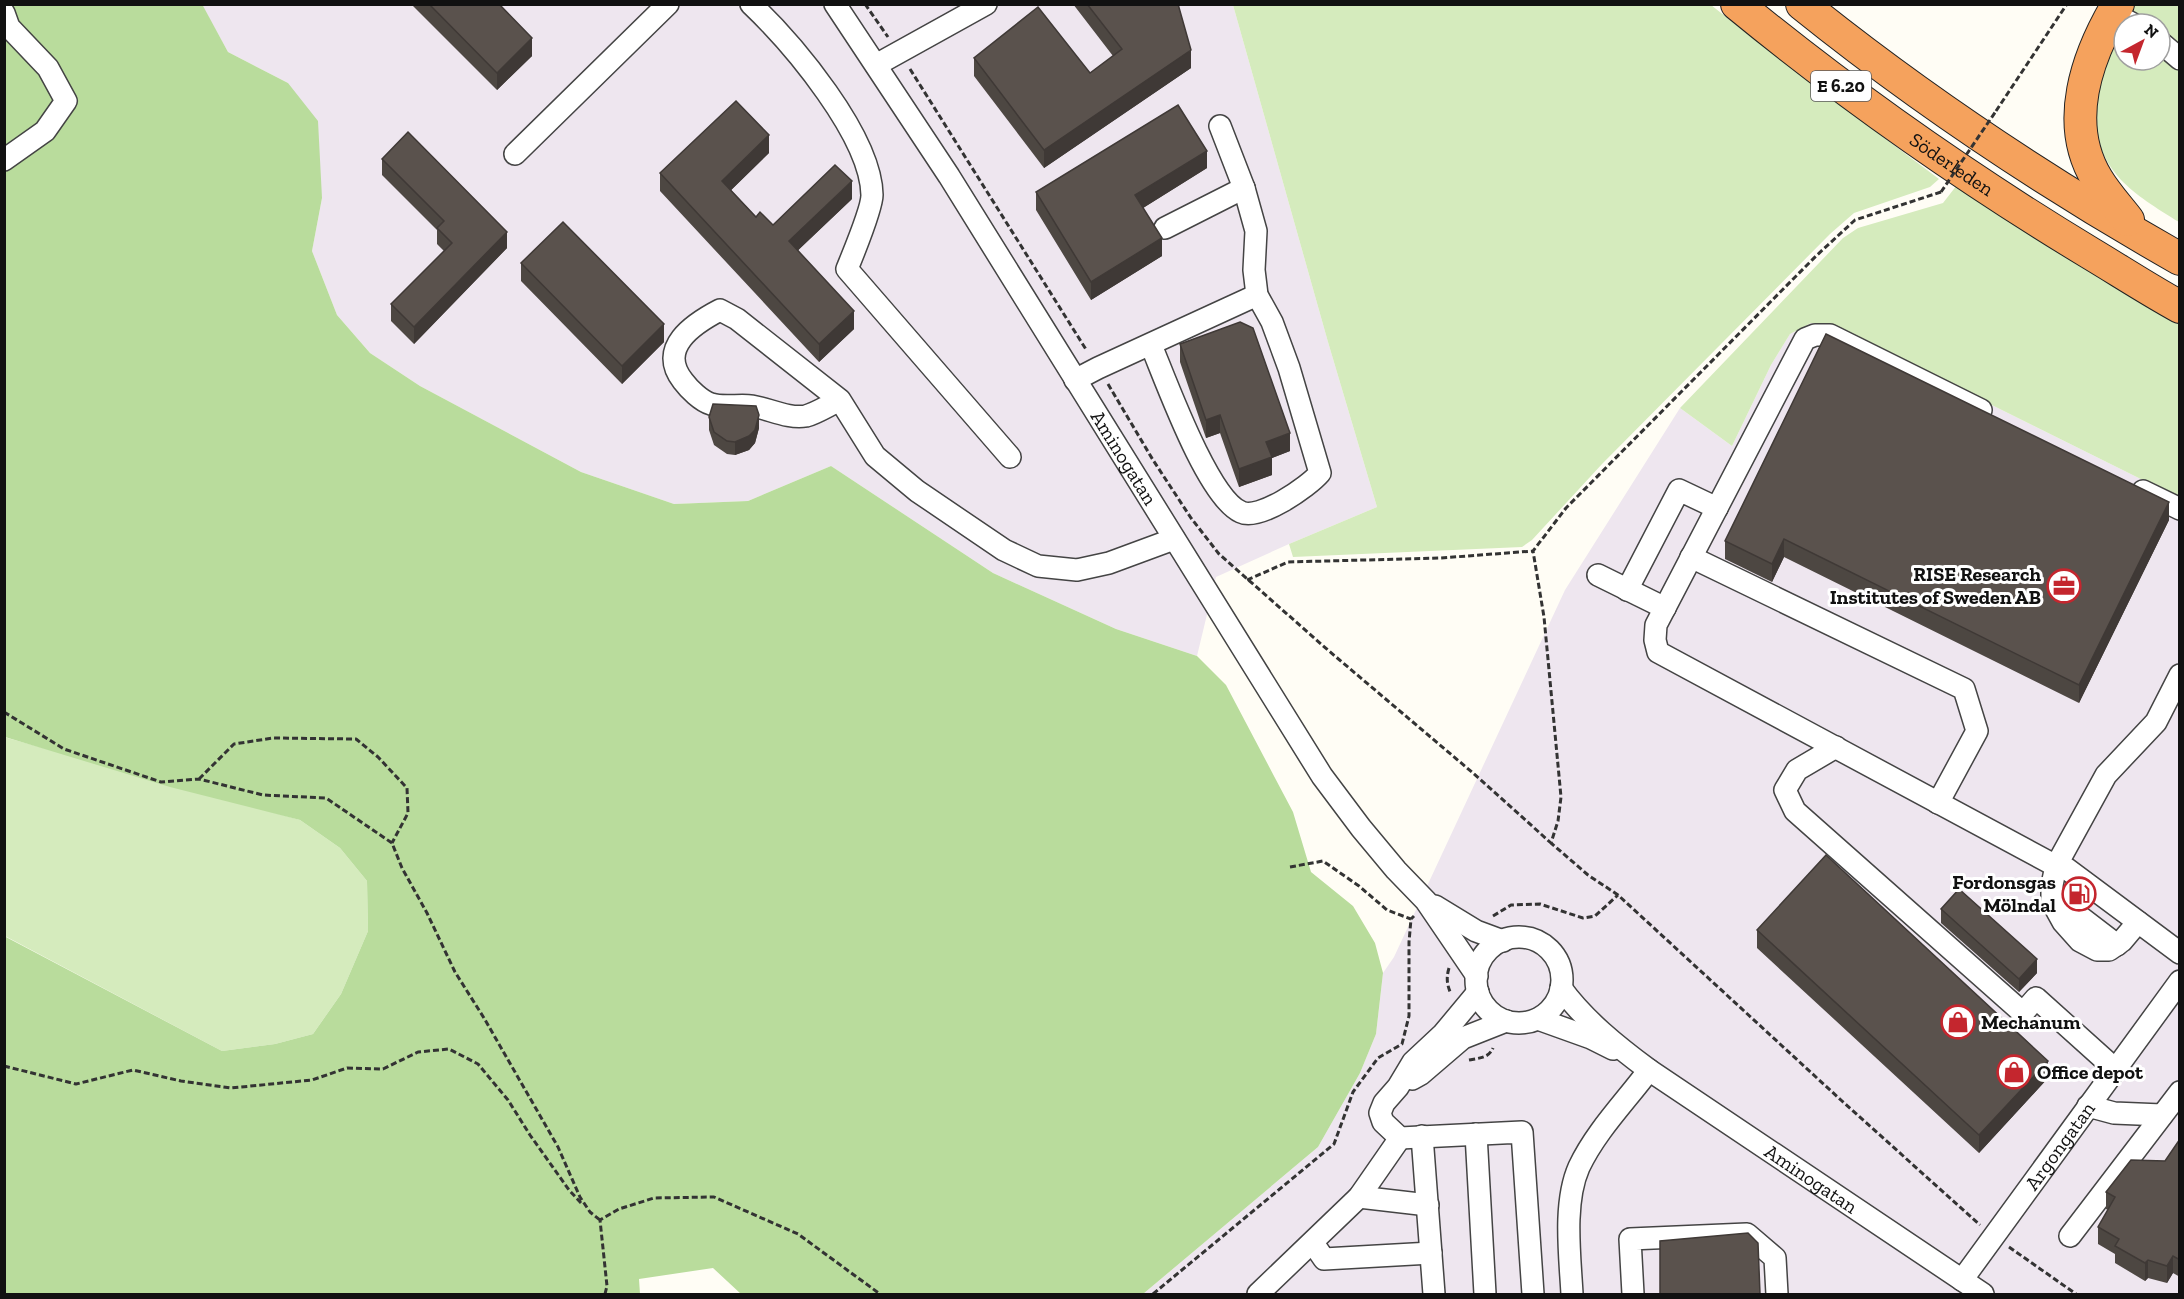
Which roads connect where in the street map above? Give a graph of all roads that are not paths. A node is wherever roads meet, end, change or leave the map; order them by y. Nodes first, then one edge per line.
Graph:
1 (668, 4) edge
2 (751, 4) edge
3 (835, 4) edge
4 (986, 4) edge
5 (1737, 4) edge
6 (1802, 4) edge
7 (4, 13) edge
8 (2112, 30) edge
9 (876, 65) junction
10 (1220, 126) dead end
11 (515, 153) dead end
12 (4, 160) edge
13 (1244, 188) junction
14 (1165, 228) dead end
15 (2142, 237) junction
16 (2180, 259) edge
17 (1257, 295) junction
18 (2180, 307) edge
19 (1151, 345) junction
20 (1076, 380) junction
21 (840, 400) junction
22 (2000, 420) edge
23 (1010, 457) dead end
24 (2127, 483) edge
25 (1717, 508) junction
26 (2180, 509) edge
27 (1174, 539) junction
28 (1691, 557) junction
29 (1598, 575) dead end
30 (1628, 590) junction
31 (1665, 608) junction
32 (2180, 675) edge
33 (1836, 747) junction
34 (1938, 803) junction
35 (2056, 866) junction
36 (1426, 901) junction
37 (2138, 922) junction
38 (1503, 941) junction
39 (2180, 953) edge
40 (2180, 981) edge
41 (1477, 984) junction
42 (1561, 988) junction
43 (1538, 1019) junction
44 (1506, 1021) junction
45 (1645, 1066) junction
46 (2115, 1069) junction
47 (1398, 1087) junction
48 (2180, 1092) edge
49 (2088, 1106) junction
50 (2162, 1115) junction
51 (1476, 1134) junction
52 (1422, 1137) junction
53 (1400, 1138) junction
54 (1359, 1197) junction
55 (1428, 1205) junction
56 (2070, 1236) dead end
57 (1313, 1243) junction
58 (1431, 1253) junction
59 (1962, 1280) junction
60 (1258, 1294) edge
61 (1434, 1294) edge
62 (1485, 1294) edge
63 (1533, 1294) edge
64 (1572, 1294) edge
65 (1633, 1294) edge
66 (1777, 1294) edge
67 (1983, 1294) edge

1 - 11 street
2 - 23 street
3 - 9 street, Aminogatan
4 - 9 street
5 - 18 highway, Söderleden / E 6.20
6 - 15 highway, Söderleden / E 6.20
7 - 12 street
8 - 15 highway
9 - 20 street, Aminogatan
10 - 13 street
13 - 14 street
13 - 17 street
15 - 16 highway, Söderleden / E 6.20
17 - 19 street
17 - 19 street
19 - 20 street
20 - 27 street, Aminogatan
21 - 21 street
21 - 27 street
22 - 25 street
24 - 26 street
25 - 28 street
25 - 30 street
27 - 36 street, Aminogatan
28 - 31 street
28 - 34 street
29 - 30 street
30 - 31 street
31 - 33 street
32 - 35 street
33 - 34 street
33 - 46 street
34 - 35 street
35 - 37 street
35 - 37 street
36 - 38 street, Aminogatan
36 - 41 street, Aminogatan
37 - 39 street
38 - 41 street
38 - 42 street, Aminogatan
40 - 46 street, Argongatan
41 - 44 street, Aminogatan
41 - 47 street
42 - 43 street
42 - 45 street, Aminogatan
43 - 44 street, Aminogatan
43 - 45 street, Aminogatan
44 - 47 street
45 - 59 street, Aminogatan
45 - 64 street
46 - 49 street, Argongatan
47 - 53 street
48 - 50 street
49 - 50 street
49 - 59 street, Argongatan
50 - 56 street
51 - 52 street
51 - 62 street
51 - 63 street
52 - 53 street
52 - 55 street
53 - 54 street
54 - 55 street
54 - 57 street
55 - 58 street
57 - 58 street
57 - 60 street
58 - 61 street
59 - 67 street, Aminogatan
65 - 66 street

